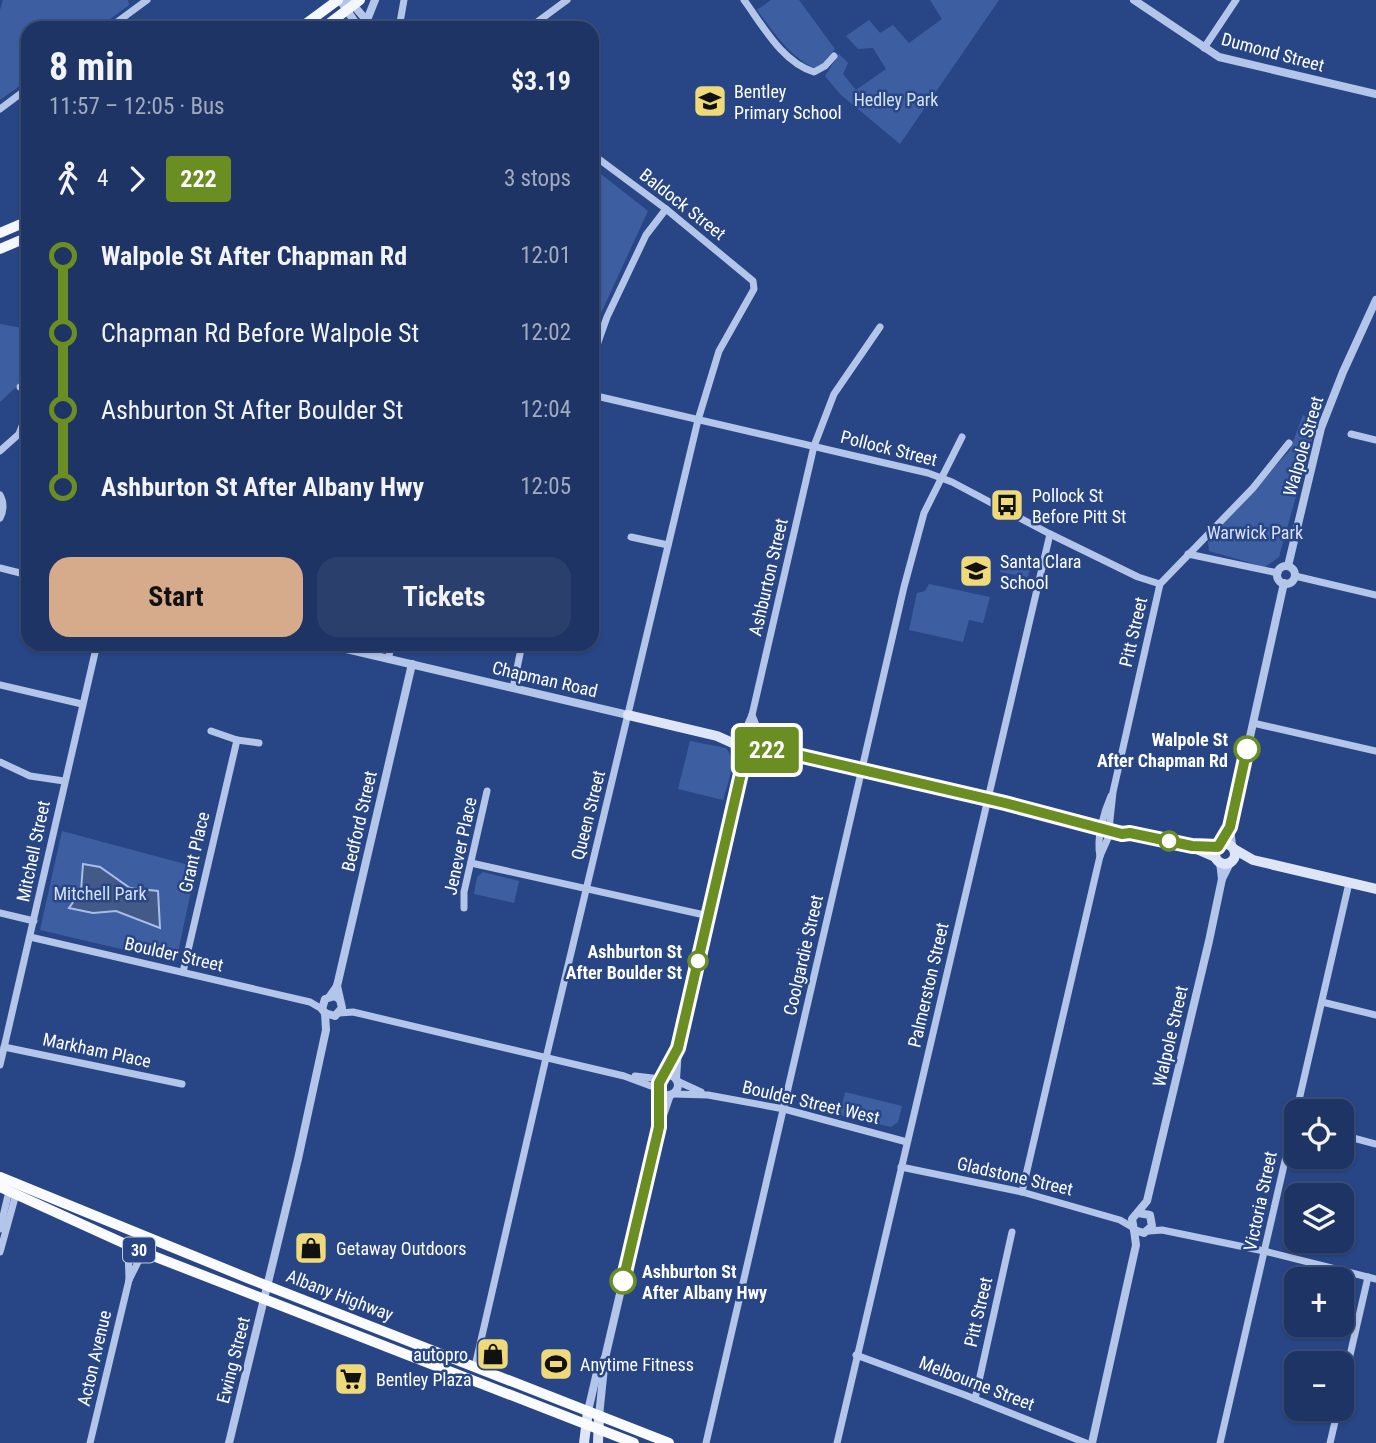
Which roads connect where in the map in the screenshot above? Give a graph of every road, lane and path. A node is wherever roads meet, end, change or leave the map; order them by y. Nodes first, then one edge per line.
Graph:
1 (147, 0) edge
2 (339, 0) edge
3 (375, 0) edge
4 (404, 0) edge
5 (567, 0) edge
6 (744, 0) edge
7 (1134, 0) edge
8 (1236, 0) edge
9 (352, 4) edge
10 (118, 21) edge
11 (310, 21) edge
12 (331, 21) edge
13 (357, 21) edge
14 (367, 21) edge
15 (371, 21) edge
16 (400, 21) edge
17 (538, 21) edge
18 (1204, 48) junction
19 (834, 56) dead end
20 (21, 93) edge
21 (1376, 94) edge
22 (0, 109) edge
23 (599, 159) edge
24 (666, 209) junction
25 (21, 226) edge
26 (21, 238) edge
27 (1, 242) edge
28 (753, 281) joint
29 (1376, 300) edge
30 (880, 327) dead end
31 (599, 339) edge
32 (599, 397) edge
33 (698, 420) junction
34 (21, 429) edge
35 (1351, 434) dead end
36 (962, 437) dead end
37 (1376, 440) edge
38 (1289, 443) dead end
39 (814, 446) junction
40 (0, 451) edge
41 (941, 477) junction
42 (0, 495) edge
43 (0, 518) edge
44 (1050, 534) junction
45 (631, 537) dead end
46 (668, 545) junction
47 (1188, 554) junction
48 (1288, 566) junction
49 (0, 568) edge
50 (21, 573) edge
51 (1278, 573) junction
52 (1295, 576) junction
53 (1284, 583) junction
54 (1160, 584) junction
55 (1376, 594) edge
56 (95, 651) edge
57 (354, 651) edge
58 (390, 651) edge
59 (521, 651) edge
60 (388, 659) junction
61 (412, 664) junction
62 (0, 685) edge
63 (513, 688) junction
64 (82, 704) junction
65 (628, 715) junction
66 (1252, 723) junction
67 (211, 731) dead end
68 (237, 740) junction
69 (259, 743) dead end
70 (747, 743) junction
71 (1376, 751) edge
72 (0, 762) edge
73 (862, 770) junction
74 (64, 781) junction
75 (487, 791) dead end
76 (988, 799) junction
77 (1106, 827) junction
78 (1230, 827) junction
79 (1233, 848) junction
80 (1223, 856) junction
81 (1253, 860) junction
82 (471, 863) junction
83 (1349, 883) junction
84 (586, 888) junction
85 (1376, 889) edge
86 (464, 908) dead end
87 (0, 913) edge
88 (709, 916) junction
89 (34, 921) junction
90 (30, 937) junction
91 (183, 972) junction
92 (337, 986) junction
93 (327, 998) junction
94 (340, 1001) junction
95 (310, 1002) junction
96 (1322, 1002) junction
97 (324, 1011) junction
98 (353, 1012) junction
99 (337, 1014) junction
100 (1376, 1015) edge
101 (326, 1030) junction
102 (3, 1036) edge
103 (4, 1047) junction
104 (678, 1048) junction
105 (546, 1058) junction
106 (0, 1065) edge
107 (624, 1076) junction
108 (662, 1078) junction
109 (676, 1080) junction
110 (182, 1084) dead end
111 (660, 1090) junction
112 (671, 1094) junction
113 (708, 1095) junction
114 (1300, 1099) edge
115 (784, 1109) junction
116 (659, 1127) junction
117 (1354, 1138) edge
118 (907, 1142) junction
119 (1376, 1144) edge
120 (901, 1167) junction
121 (1284, 1168) edge
122 (0, 1177) edge
123 (8, 1190) edge
124 (1022, 1192) junction
125 (1147, 1201) junction
126 (1136, 1214) junction
127 (1151, 1218) junction
128 (1120, 1220) junction
129 (0, 1229) edge
130 (1133, 1229) junction
131 (1162, 1230) junction
132 (1012, 1232) dead end
133 (1146, 1232) junction
134 (1136, 1245) junction
135 (128, 1246) junction
136 (0, 1251) edge
137 (1264, 1251) junction
138 (143, 1252) junction
139 (1372, 1278) edge
140 (129, 1280) junction
141 (268, 1286) junction
142 (264, 1301) junction
143 (1352, 1351) edge
144 (856, 1355) junction
145 (605, 1359) junction
146 (475, 1366) junction
147 (975, 1399) junction
148 (588, 1411) junction
149 (599, 1416) junction
150 (1335, 1421) edge
151 (586, 1424) junction
152 (599, 1429) junction
153 (90, 1443) edge
154 (229, 1443) edge
155 (584, 1443) edge
156 (598, 1443) edge
157 (634, 1443) edge
158 (669, 1443) edge
159 (706, 1443) edge
160 (837, 1443) edge
161 (1086, 1443) edge
162 (1092, 1443) edge
163 (1220, 1443) edge
164 (1330, 1443) edge

1 - 10 street
2 - 9 street
2 - 11 main road
3 - 15 street
4 - 16 street
5 - 17 street
6 - 19 street
7 - 18 street, Dumond Street
8 - 18 street
9 - 12 main road
9 - 13 street
9 - 14 street
18 - 21 street, Dumond Street
20 - 22 street
23 - 24 street, Baldock Street
24 - 28 street, Baldock Street
24 - 31 street
25 - 27 main road
26 - 27 main road
28 - 33 street, Queen Street
29 - 48 street, Walpole Street
30 - 39 street, Ashburton Street
32 - 33 street, Pollock Street
33 - 39 street, Pollock Street
33 - 46 street, Queen Street
34 - 40 street
35 - 37 street
36 - 41 street, Coolgardie Street
38 - 47 street, Pitt Street
39 - 41 street, Pollock Street
39 - 70 street, Ashburton Street
41 - 44 street, Pollock Street
41 - 73 street, Coolgardie Street
42 - 43 street
44 - 54 street, Pollock Street
44 - 76 street, Palmerston Street
45 - 46 street
46 - 65 street, Queen Street
47 - 51 street
47 - 54 street, Pitt Street
48 - 51 street
48 - 52 street
49 - 50 street
51 - 53 street
52 - 53 street
52 - 55 street
53 - 66 street, Walpole Street
54 - 77 street, Pitt Street
56 - 64 street, Mitchell Street
57 - 60 street, Chapman Road
58 - 60 street
59 - 63 street
60 - 61 street, Chapman Road
61 - 63 street, Chapman Road
61 - 92 street, Bedford Street
62 - 64 street
63 - 65 street, Chapman Road
64 - 74 street, Mitchell Street
65 - 70 main road, Chapman Road
65 - 84 street, Queen Street
66 - 71 street
66 - 78 street, Walpole Street
67 - 68 street
68 - 69 street
68 - 91 street, Grant Place
70 - 73 main road, Chapman Road
70 - 88 street
72 - 74 street
73 - 76 main road, Chapman Road
73 - 115 street, Coolgardie Street
74 - 89 street, Mitchell Street
75 - 82 street, Jenever Place
76 - 77 main road, Chapman Road
76 - 118 street, Palmerston Street
77 - 80 main road, Chapman Road
77 - 124 street, Pitt Street
78 - 79 street, Walpole Street
78 - 80 street, Walpole Street
79 - 80 main road
79 - 80 main road
79 - 81 main road, Chapman Road
80 - 81 main road, Chapman Road
80 - 125 street, Walpole Street
81 - 83 main road, Chapman Road
82 - 84 street
82 - 86 street, Jenever Place
83 - 85 main road, Chapman Road
83 - 96 street, Victoria Street
84 - 88 street
84 - 105 street, Queen Street
87 - 89 street
88 - 104 street
89 - 90 street, Mitchell Street
90 - 91 street, Boulder Street
90 - 102 street, Mitchell Street
91 - 95 street, Boulder Street
92 - 93 street, Bedford Street
92 - 94 street, Bedford Street
93 - 94 street
93 - 95 street, Boulder Street
93 - 97 street, Bedford Street
94 - 98 street
94 - 99 street
95 - 97 street, Boulder Street
96 - 100 street
96 - 114 street, Victoria Street
97 - 99 street
97 - 101 street
98 - 99 street
98 - 105 street
99 - 101 street
101 - 141 street
102 - 103 street, Mitchell Street
103 - 106 street, Mitchell Street
103 - 110 street, Markham Place
104 - 108 street
104 - 109 street
105 - 107 street
105 - 146 street, Queen Street
107 - 108 street
107 - 111 street
108 - 109 street
108 - 111 street
109 - 112 street
109 - 113 street, Boulder Street West
111 - 112 street
111 - 116 street
112 - 113 street, Boulder Street West
112 - 116 street
113 - 115 street, Boulder Street West
115 - 118 street, Boulder Street West
115 - 159 street, Coolgardie Street
116 - 145 street
117 - 119 street
118 - 120 street, Palmerston Street
120 - 124 street, Gladstone Street
120 - 144 street, Palmerston Street
121 - 137 street, Victoria Street
122 - 141 highway, Albany Highway / 30
123 - 129 street
123 - 135 highway, Albany Highway / 30
123 - 136 street
124 - 128 street, Gladstone Street
125 - 126 street, Walpole Street
125 - 127 street, Walpole Street
126 - 127 street
126 - 128 street
126 - 130 street
127 - 131 street
127 - 133 street
128 - 130 street, Gladstone Street
130 - 133 street
130 - 134 street
131 - 133 street
131 - 137 street
132 - 147 street, Pitt Street
133 - 134 street
134 - 162 street
135 - 138 highway, Albany Highway / 30
135 - 140 street, Acton Avenue
137 - 139 street
137 - 163 street, Victoria Street
138 - 140 street, Acton Avenue
138 - 142 highway, Albany Highway / 30
139 - 143 street
140 - 153 street, Acton Avenue
141 - 142 street, Ewing Street
141 - 146 highway, Albany Highway / 30
142 - 151 highway, Albany Highway / 30
142 - 154 street, Ewing Street
144 - 147 street, Melbourne Street
144 - 160 street, Palmerston Street
145 - 148 street
145 - 149 street
146 - 148 highway, Albany Highway / 30
147 - 161 street, Melbourne Street
148 - 149 highway, Albany Highway / 30
148 - 151 main road
149 - 152 main road
149 - 158 highway, Albany Highway / 30
150 - 164 street
151 - 152 highway, Albany Highway / 30
151 - 155 main road
152 - 156 main road
152 - 157 highway, Albany Highway / 30

